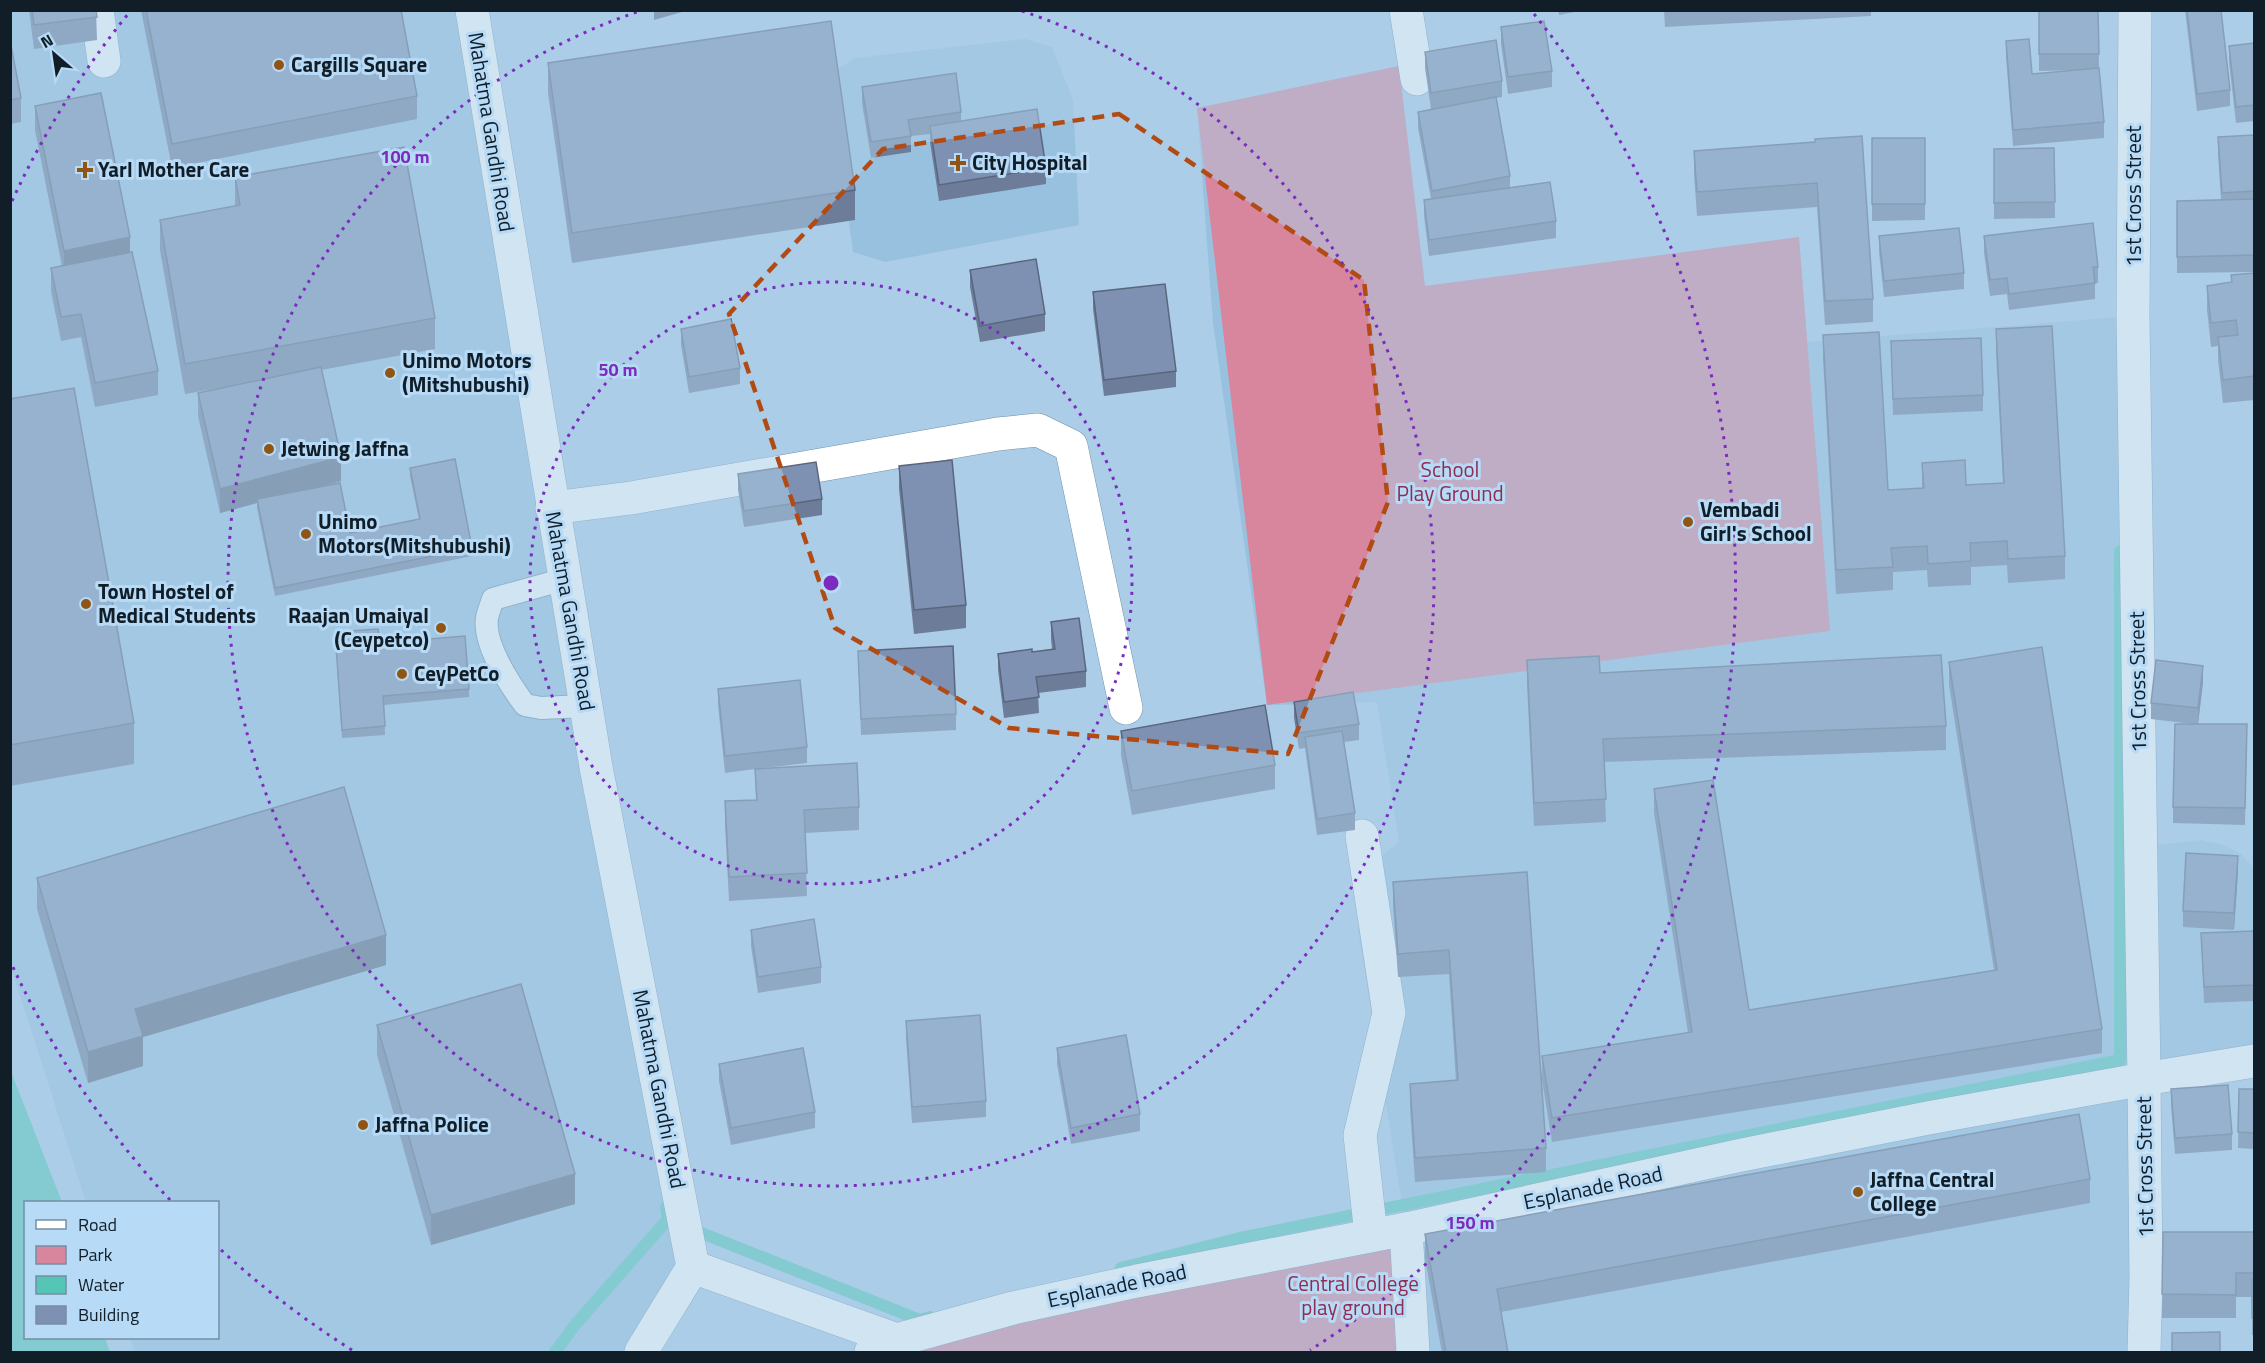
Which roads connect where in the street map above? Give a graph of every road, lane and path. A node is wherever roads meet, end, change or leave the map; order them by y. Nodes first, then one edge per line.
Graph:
1 (98, 10) edge
2 (472, 10) edge
3 (1406, 10) edge
4 (2135, 10) edge
5 (104, 61) dead end
6 (1417, 80) dead end
7 (552, 508) junction
8 (564, 579) junction
9 (586, 706) junction
10 (1125, 708) dead end
11 (1362, 836) dead end
12 (2254, 1061) edge
13 (2144, 1079) junction
14 (1406, 1229) junction
15 (1371, 1235) junction
16 (687, 1239) junction
17 (884, 1346) edge
18 (640, 1353) edge
19 (1413, 1353) edge
20 (2144, 1353) edge

1 - 5 street
2 - 7 street, Mahatma Gandhi Road
3 - 6 street
4 - 13 street, 1st Cross Street
7 - 8 street, Mahatma Gandhi Road
7 - 10 street
8 - 9 street, Mahatma Gandhi Road
8 - 9 lane
9 - 16 street, Mahatma Gandhi Road
11 - 15 street
12 - 13 street, Esplanade Road
13 - 14 street, Esplanade Road
13 - 20 street, 1st Cross Street
14 - 15 street, Esplanade Road
14 - 19 street
15 - 17 street, Esplanade Road
16 - 17 street
16 - 18 street

